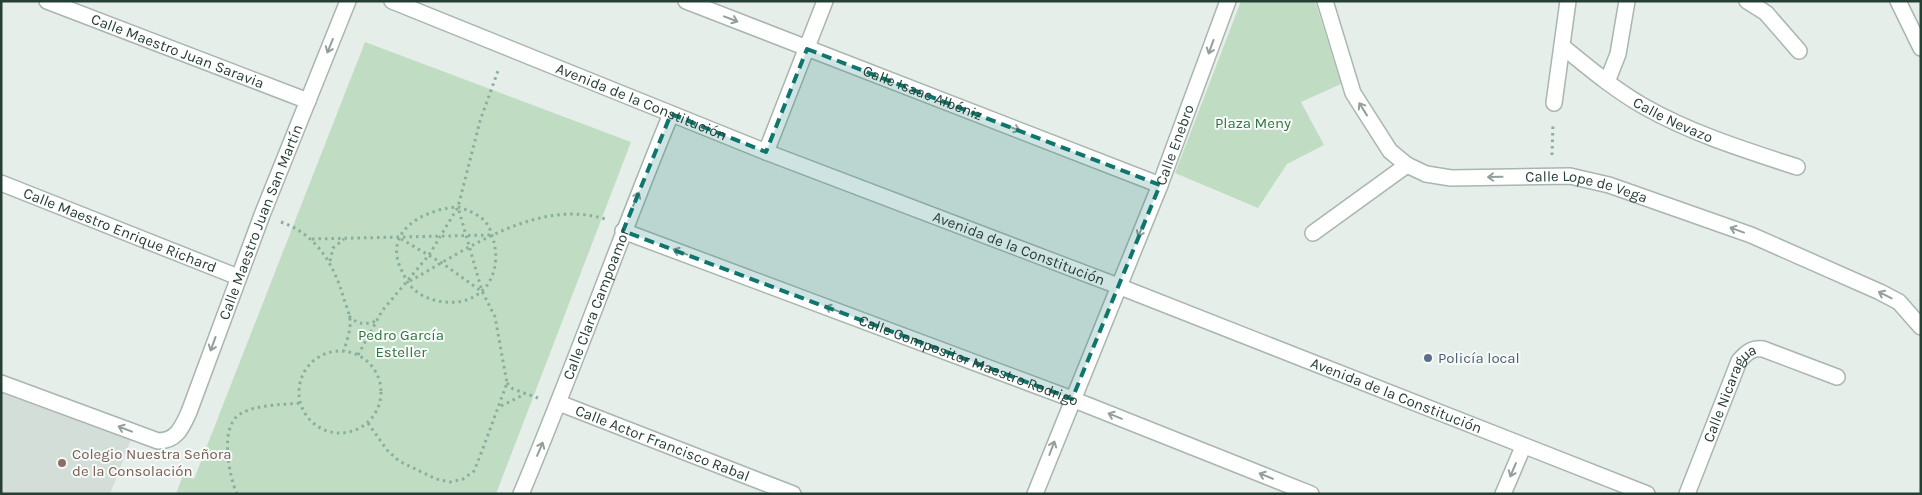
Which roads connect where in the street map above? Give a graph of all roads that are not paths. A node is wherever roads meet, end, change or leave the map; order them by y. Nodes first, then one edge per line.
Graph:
1 (47, 1) edge
2 (348, 1) edge
3 (392, 1) edge
4 (686, 1) edge
5 (825, 1) edge
6 (1228, 1) edge
7 (1325, 1) edge
8 (1568, 1) edge
9 (1627, 1) edge
10 (1747, 1) edge
11 (1898, 1) edge
12 (1562, 46) junction
13 (1921, 48) edge
14 (807, 49) junction
15 (1799, 51) dead end
16 (1607, 82) junction
17 (308, 102) junction
18 (1554, 103) road end
19 (671, 114) junction
20 (766, 152) junction
21 (1407, 165) junction
22 (1797, 167) dead end
23 (1, 183) edge
24 (1160, 185) junction
25 (624, 228) junction
26 (1313, 233) dead end
27 (238, 277) junction
28 (1118, 286) junction
29 (1921, 327) edge
30 (1837, 377) dead end
31 (1, 383) edge
32 (1072, 399) junction
33 (559, 403) junction
34 (1524, 447) junction
35 (521, 494) edge
36 (793, 494) edge
37 (1035, 494) edge
38 (1311, 494) edge
39 (1503, 494) edge
40 (1647, 494) edge
41 (1687, 494) edge

1 - 17 street, Calle Maestro Juan Saravia
2 -> 17 street, Calle Maestro Juan San Martín
3 - 19 street, Avenida de la Constitución
4 -> 14 street, Calle Isaac Albéniz
5 - 14 street
6 -> 24 street, Calle Enebro
21 -> 7 street, Calle Lope de Vega
8 - 12 street
9 - 16 street
10 - 15 street
11 - 13 street
12 - 16 street, Calle Nevazo
12 - 18 street
14 - 20 street
14 -> 24 street, Calle Isaac Albéniz
16 - 22 street, Calle Nevazo
17 - 27 street, Calle Maestro Juan San Martín
19 - 20 street, Avenida de la Constitución
25 -> 19 street, Calle Clara Campoamor
20 - 28 street, Avenida de la Constitución
21 - 26 street
29 -> 21 street, Calle Lope de Vega
23 - 27 street, Calle Maestro Enrique Richard
24 -> 28 street, Calle Enebro
32 -> 25 street, Calle Compositor Maestro Rodrigo
25 - 33 street, Calle Clara Campoamor
27 -> 31 street, Calle Maestro Juan San Martín
28 - 32 street, Calle Enebro
28 - 34 street, Avenida de la Constitución
30 - 41 street, Calle Nicaragua
37 -> 32 street, Calle Enebro
38 -> 32 street, Calle Compositor Maestro Rodrigo
35 -> 33 street, Calle Clara Campoamor
33 - 36 street, Calle Actor Francisco Rabal
34 -> 39 street
34 - 40 street, Avenida de la Constitución

